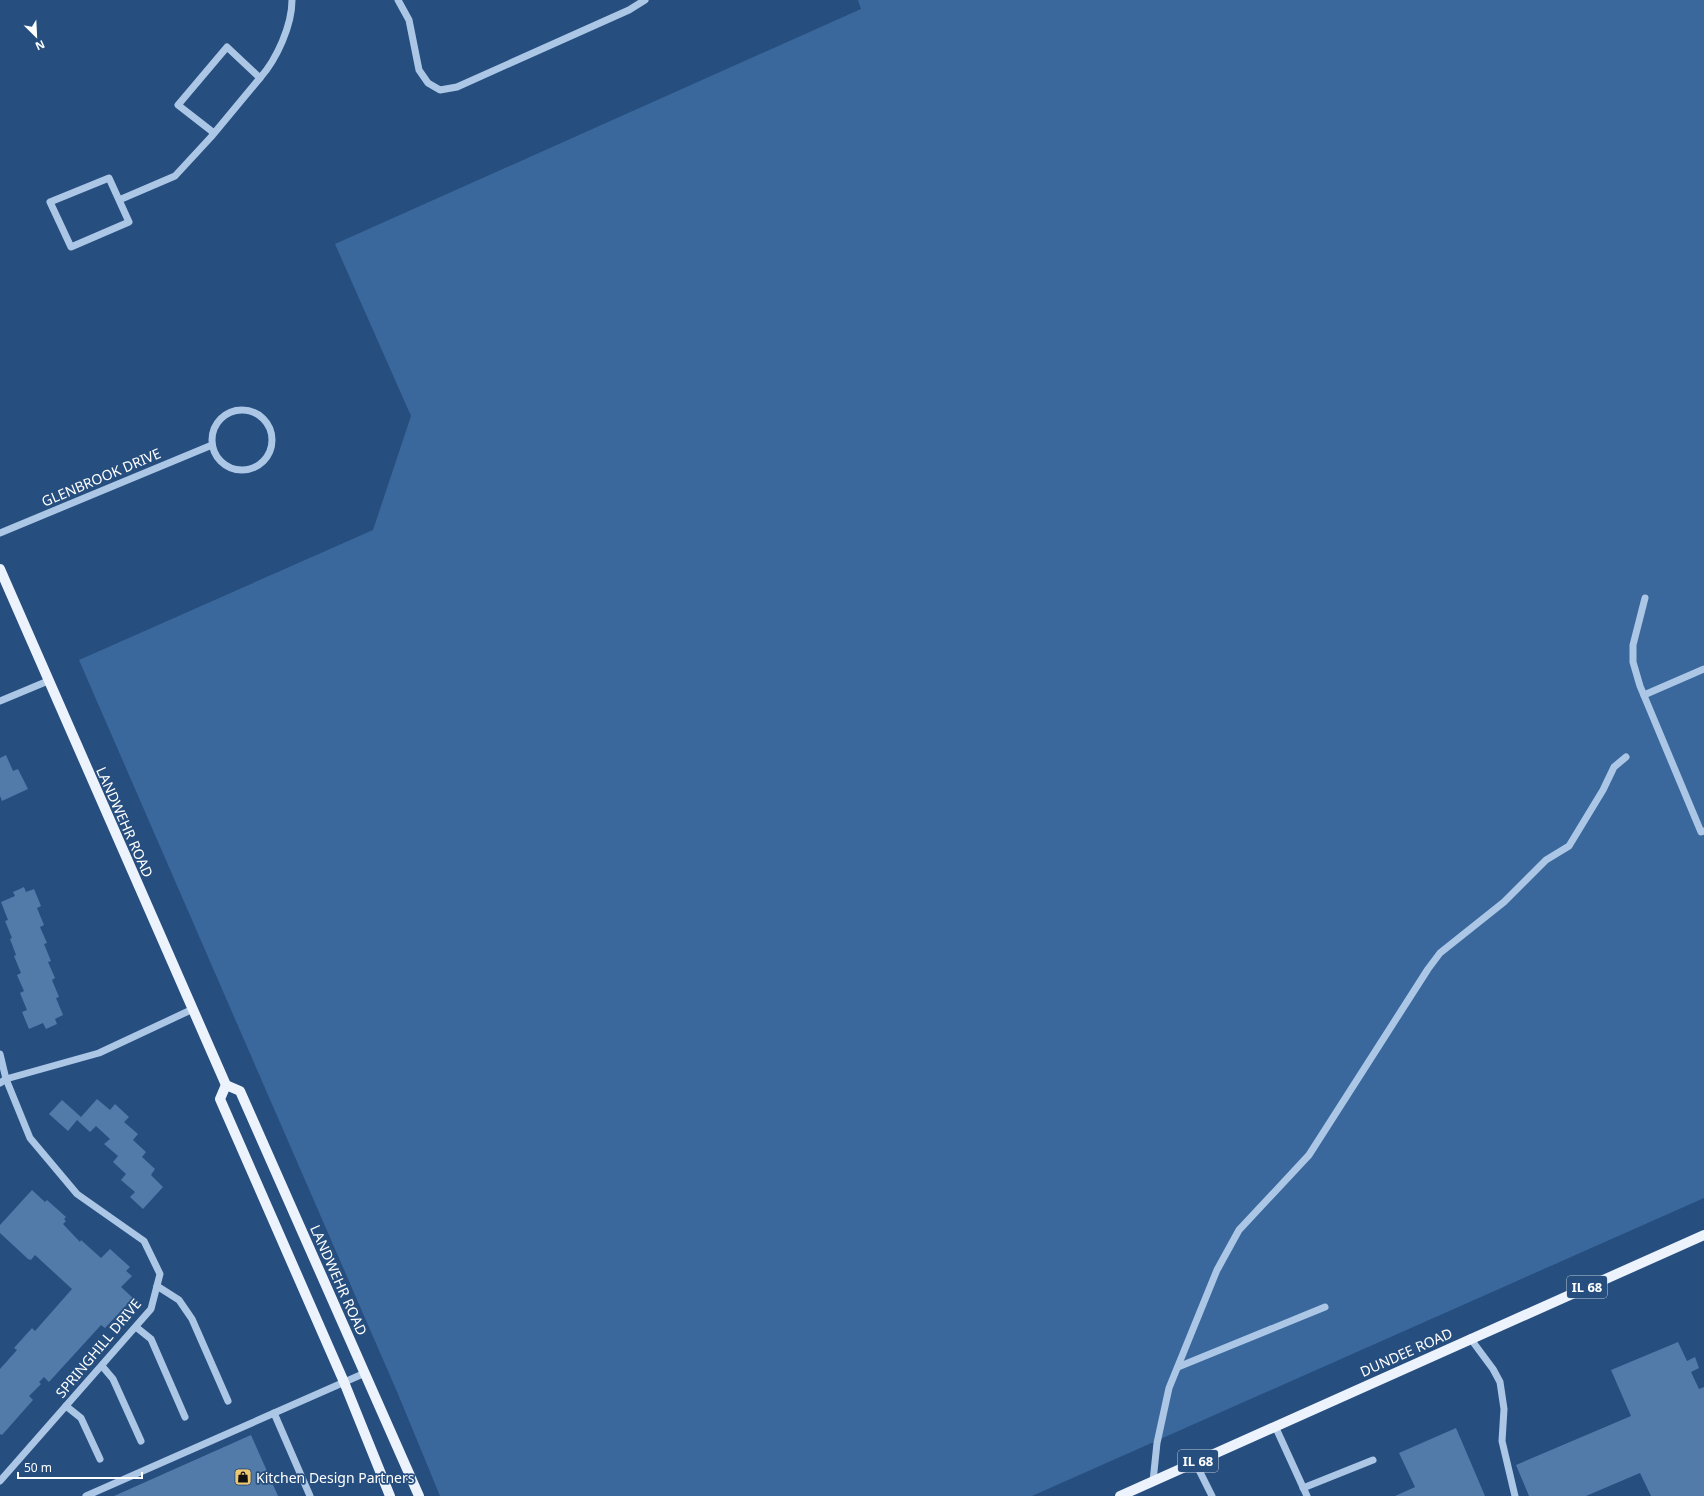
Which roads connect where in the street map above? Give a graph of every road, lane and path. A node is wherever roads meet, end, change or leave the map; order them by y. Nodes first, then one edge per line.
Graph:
1 (292, 0) edge
2 (398, 0) edge
3 (645, 0) edge
4 (260, 78) junction
5 (214, 133) junction
6 (119, 200) junction
7 (212, 445) junction
8 (0, 533) edge
9 (0, 569) edge
10 (1644, 598) dead end
11 (1704, 670) edge
12 (48, 681) junction
13 (1644, 695) junction
14 (0, 701) edge
15 (1626, 757) dead end
16 (1704, 831) edge
17 (193, 1009) junction
18 (0, 1054) edge
19 (3, 1081) edge
20 (226, 1085) junction
21 (1704, 1235) edge
22 (157, 1286) junction
23 (1324, 1307) dead end
24 (136, 1327) junction
25 (1470, 1338) junction
26 (102, 1366) junction
27 (1178, 1367) junction
28 (365, 1373) junction
29 (344, 1382) junction
30 (228, 1401) dead end
31 (66, 1406) junction
32 (274, 1413) junction
33 (185, 1417) dead end
34 (1275, 1426) junction
35 (141, 1441) dead end
36 (100, 1459) dead end
37 (1372, 1460) dead end
38 (1195, 1462) junction
39 (0, 1481) edge
40 (1153, 1481) junction
41 (1303, 1488) junction
42 (86, 1496) edge
43 (310, 1496) edge
44 (390, 1496) edge
45 (419, 1496) edge
46 (1120, 1496) edge
47 (1212, 1496) edge
48 (1307, 1496) edge
49 (1515, 1496) edge

1 - 4 street
2 - 3 street
4 - 5 street
4 - 5 street
5 - 6 street
6 - 6 street
7 - 7 street
7 - 8 street, GLENBROOK DRIVE
9 - 12 main road, LANDWEHR ROAD
10 - 13 street
11 - 13 street
12 - 14 street
12 - 17 main road, LANDWEHR ROAD
13 - 16 street
15 - 27 street
17 - 19 street
17 - 20 main road, LANDWEHR ROAD
18 - 19 street, SPRINGHILL DRIVE
19 - 22 street, SPRINGHILL DRIVE
20 - 28 main road, LANDWEHR ROAD
20 - 29 main road
21 - 25 main road, DUNDEE ROAD / IL 68
22 - 24 street, SPRINGHILL DRIVE
22 - 30 street
23 - 27 street
24 - 26 street, SPRINGHILL DRIVE
24 - 33 street
25 - 34 main road, DUNDEE ROAD / IL 68
25 - 49 street
26 - 31 street, SPRINGHILL DRIVE
26 - 35 street
27 - 40 street
28 - 29 street
28 - 45 main road, LANDWEHR ROAD
29 - 32 street
29 - 44 main road
31 - 36 street
31 - 39 street, SPRINGHILL DRIVE
32 - 42 street
32 - 43 street
34 - 38 main road, DUNDEE ROAD / IL 68
34 - 41 street
37 - 41 street
38 - 40 main road, DUNDEE ROAD / IL 68
38 - 47 street
40 - 46 main road, DUNDEE ROAD / IL 68
41 - 48 street

